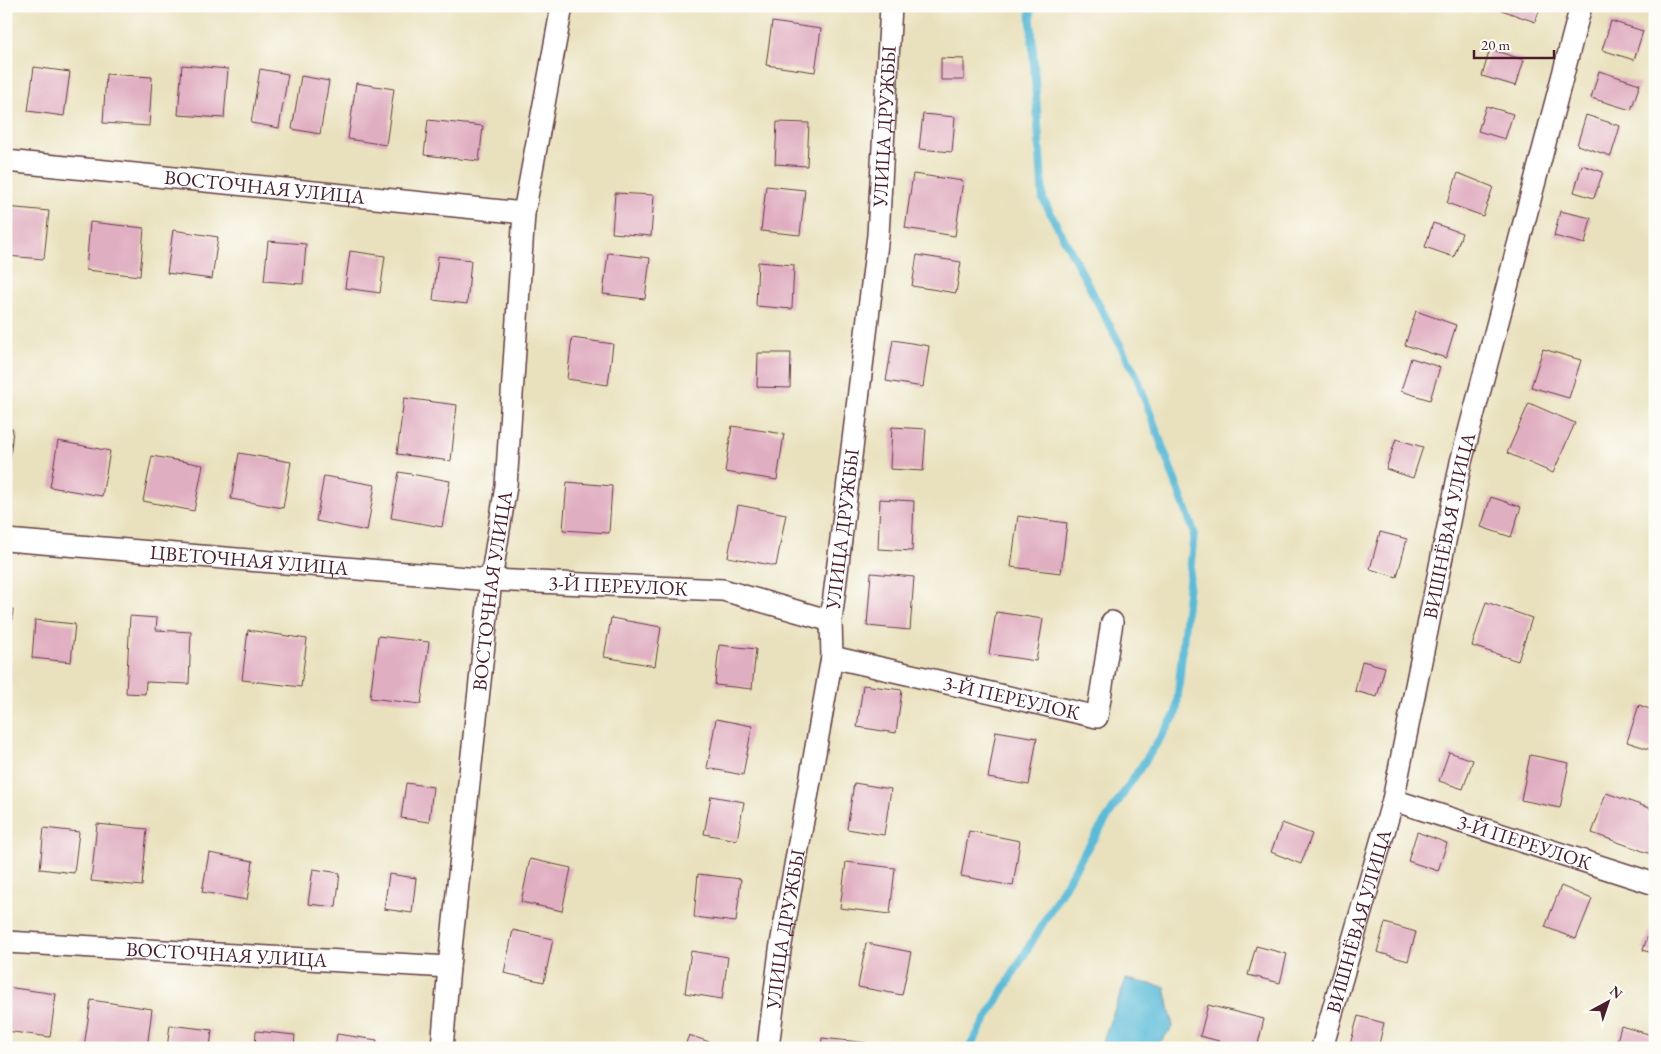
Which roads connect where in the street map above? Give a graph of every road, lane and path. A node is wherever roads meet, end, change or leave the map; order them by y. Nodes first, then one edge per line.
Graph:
1 (562, 6) edge
2 (891, 6) edge
3 (1581, 6) edge
4 (6, 161) edge
5 (524, 213) junction
6 (6, 540) edge
7 (491, 580) junction
8 (831, 622) junction
9 (1112, 622) dead end
10 (832, 657) junction
11 (1393, 800) junction
12 (1655, 884) edge
13 (6, 942) edge
14 (449, 967) junction
15 (442, 1048) edge
16 (768, 1048) edge
17 (1322, 1048) edge

1 - 5 street, ВОСТОЧНАЯ УЛИЦА
2 - 8 street, УЛИЦА ДРУЖБЫ
3 - 11 street, ВИШНЁВАЯ УЛИЦА
4 - 5 street, ВОСТОЧНАЯ УЛИЦА
5 - 7 street, ВОСТОЧНАЯ УЛИЦА
6 - 7 street, ЦВЕТОЧНАЯ УЛИЦА
7 - 8 street, 3-Й ПЕРЕУЛОК
7 - 14 street, ВОСТОЧНАЯ УЛИЦА
8 - 10 street, УЛИЦА ДРУЖБЫ
9 - 10 street, 3-Й ПЕРЕУЛОК
10 - 16 street, УЛИЦА ДРУЖБЫ
11 - 12 street, 3-Й ПЕРЕУЛОК
11 - 17 street, ВИШНЁВАЯ УЛИЦА
13 - 14 street, ВОСТОЧНАЯ УЛИЦА
14 - 15 street, ВОСТОЧНАЯ УЛИЦА

